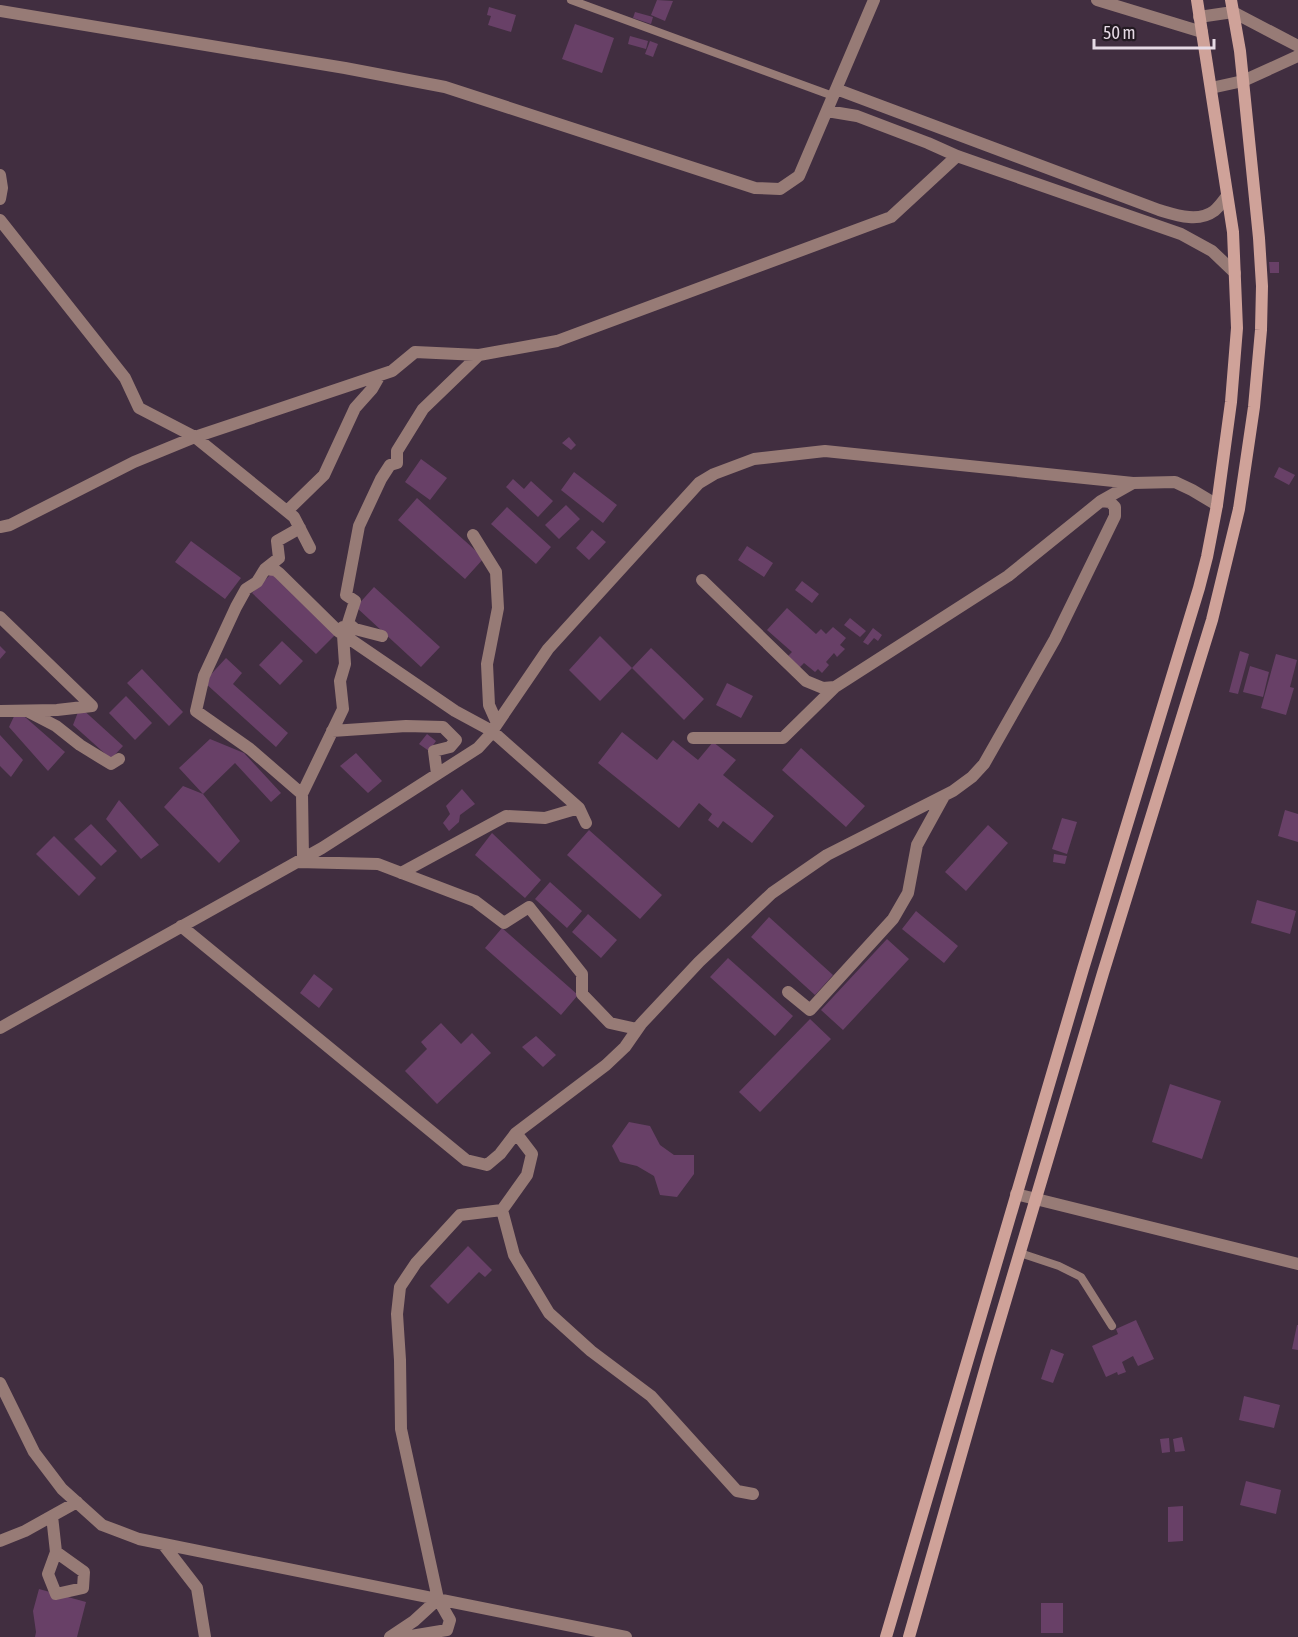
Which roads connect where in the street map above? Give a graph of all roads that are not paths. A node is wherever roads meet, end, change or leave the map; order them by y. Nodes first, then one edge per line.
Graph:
1 (571, 0) edge
2 (874, 0) edge
3 (1097, 0) edge
4 (1197, 0) edge
5 (1232, 6) edge
6 (0, 11) edge
7 (1199, 17) junction
8 (1202, 32) junction
9 (1298, 46) edge
10 (1298, 56) edge
11 (1243, 81) junction
12 (1211, 87) junction
13 (834, 92) junction
14 (827, 111) junction
15 (957, 156) junction
16 (0, 175) edge
17 (1227, 196) junction
18 (0, 199) edge
19 (0, 220) edge
20 (1235, 273) junction
21 (478, 355) junction
22 (380, 375) junction
23 (195, 437) junction
24 (1133, 483) junction
25 (1101, 501) junction
26 (1217, 505) junction
27 (287, 511) junction
28 (0, 527) edge
29 (300, 528) junction
30 (473, 535) dead end
31 (310, 548) dead end
32 (265, 569) junction
33 (702, 580) dead end
34 (0, 617) edge
35 (348, 623) junction
36 (341, 633) junction
37 (382, 636) dead end
38 (835, 687) junction
39 (25, 710) junction
40 (0, 711) edge
41 (494, 727) junction
42 (332, 731) junction
43 (693, 738) dead end
44 (119, 759) dead end
45 (437, 774) junction
46 (302, 794) junction
47 (945, 795) junction
48 (579, 808) junction
49 (586, 823) dead end
50 (300, 860) junction
51 (401, 873) junction
52 (181, 926) junction
53 (788, 992) dead end
54 (0, 1028) edge
55 (637, 1029) junction
56 (516, 1133) junction
57 (1016, 1194) junction
58 (1036, 1200) junction
59 (502, 1210) junction
60 (1020, 1254) junction
61 (1298, 1264) edge
62 (1112, 1326) dead end
63 (0, 1383) edge
64 (753, 1494) dead end
65 (77, 1502) junction
66 (52, 1516) junction
67 (0, 1541) edge
68 (163, 1544) junction
69 (56, 1552) dead end
70 (438, 1599) junction
71 (205, 1637) edge
72 (390, 1637) edge
73 (405, 1637) edge
74 (626, 1637) edge
75 (886, 1637) edge
76 (909, 1637) edge

1 - 13 lane
2 - 13 street
3 - 8 street
4 - 7 main road
5 - 7 street
5 - 9 street
5 - 11 main road
6 - 14 street
7 - 8 main road
8 - 12 main road
10 - 11 street
11 - 12 street
11 - 58 main road
12 - 17 main road
13 - 14 street
13 - 17 street
14 - 15 street
15 - 20 street
15 - 21 street
16 - 18 street
17 - 20 main road
19 - 23 street
20 - 26 main road
21 - 22 street
21 - 35 street
22 - 23 street
22 - 27 street
23 - 27 street
23 - 28 street
24 - 25 street
24 - 26 street
24 - 41 street
25 - 38 street
25 - 47 street
26 - 57 main road
27 - 29 street
29 - 31 street
29 - 32 street
30 - 41 street
32 - 36 street
32 - 46 street
33 - 38 street
34 - 39 street
35 - 36 street
35 - 37 street
36 - 41 street
36 - 42 street
38 - 43 street
39 - 40 street
39 - 44 street
41 - 45 street
41 - 48 street
42 - 45 street
42 - 46 street
45 - 50 street
46 - 50 street
47 - 53 street
47 - 55 street
48 - 49 street
48 - 51 street
50 - 51 street
50 - 52 street
51 - 55 street
52 - 54 street
52 - 56 street
55 - 56 street
56 - 59 street
57 - 58 street
57 - 75 main road
58 - 60 main road
58 - 61 street
59 - 64 street
59 - 70 street
60 - 62 lane
60 - 76 main road
63 - 65 street
65 - 66 street
65 - 68 street
66 - 67 street
66 - 69 street
68 - 70 street
68 - 71 street
70 - 72 street
70 - 73 street
70 - 74 street

